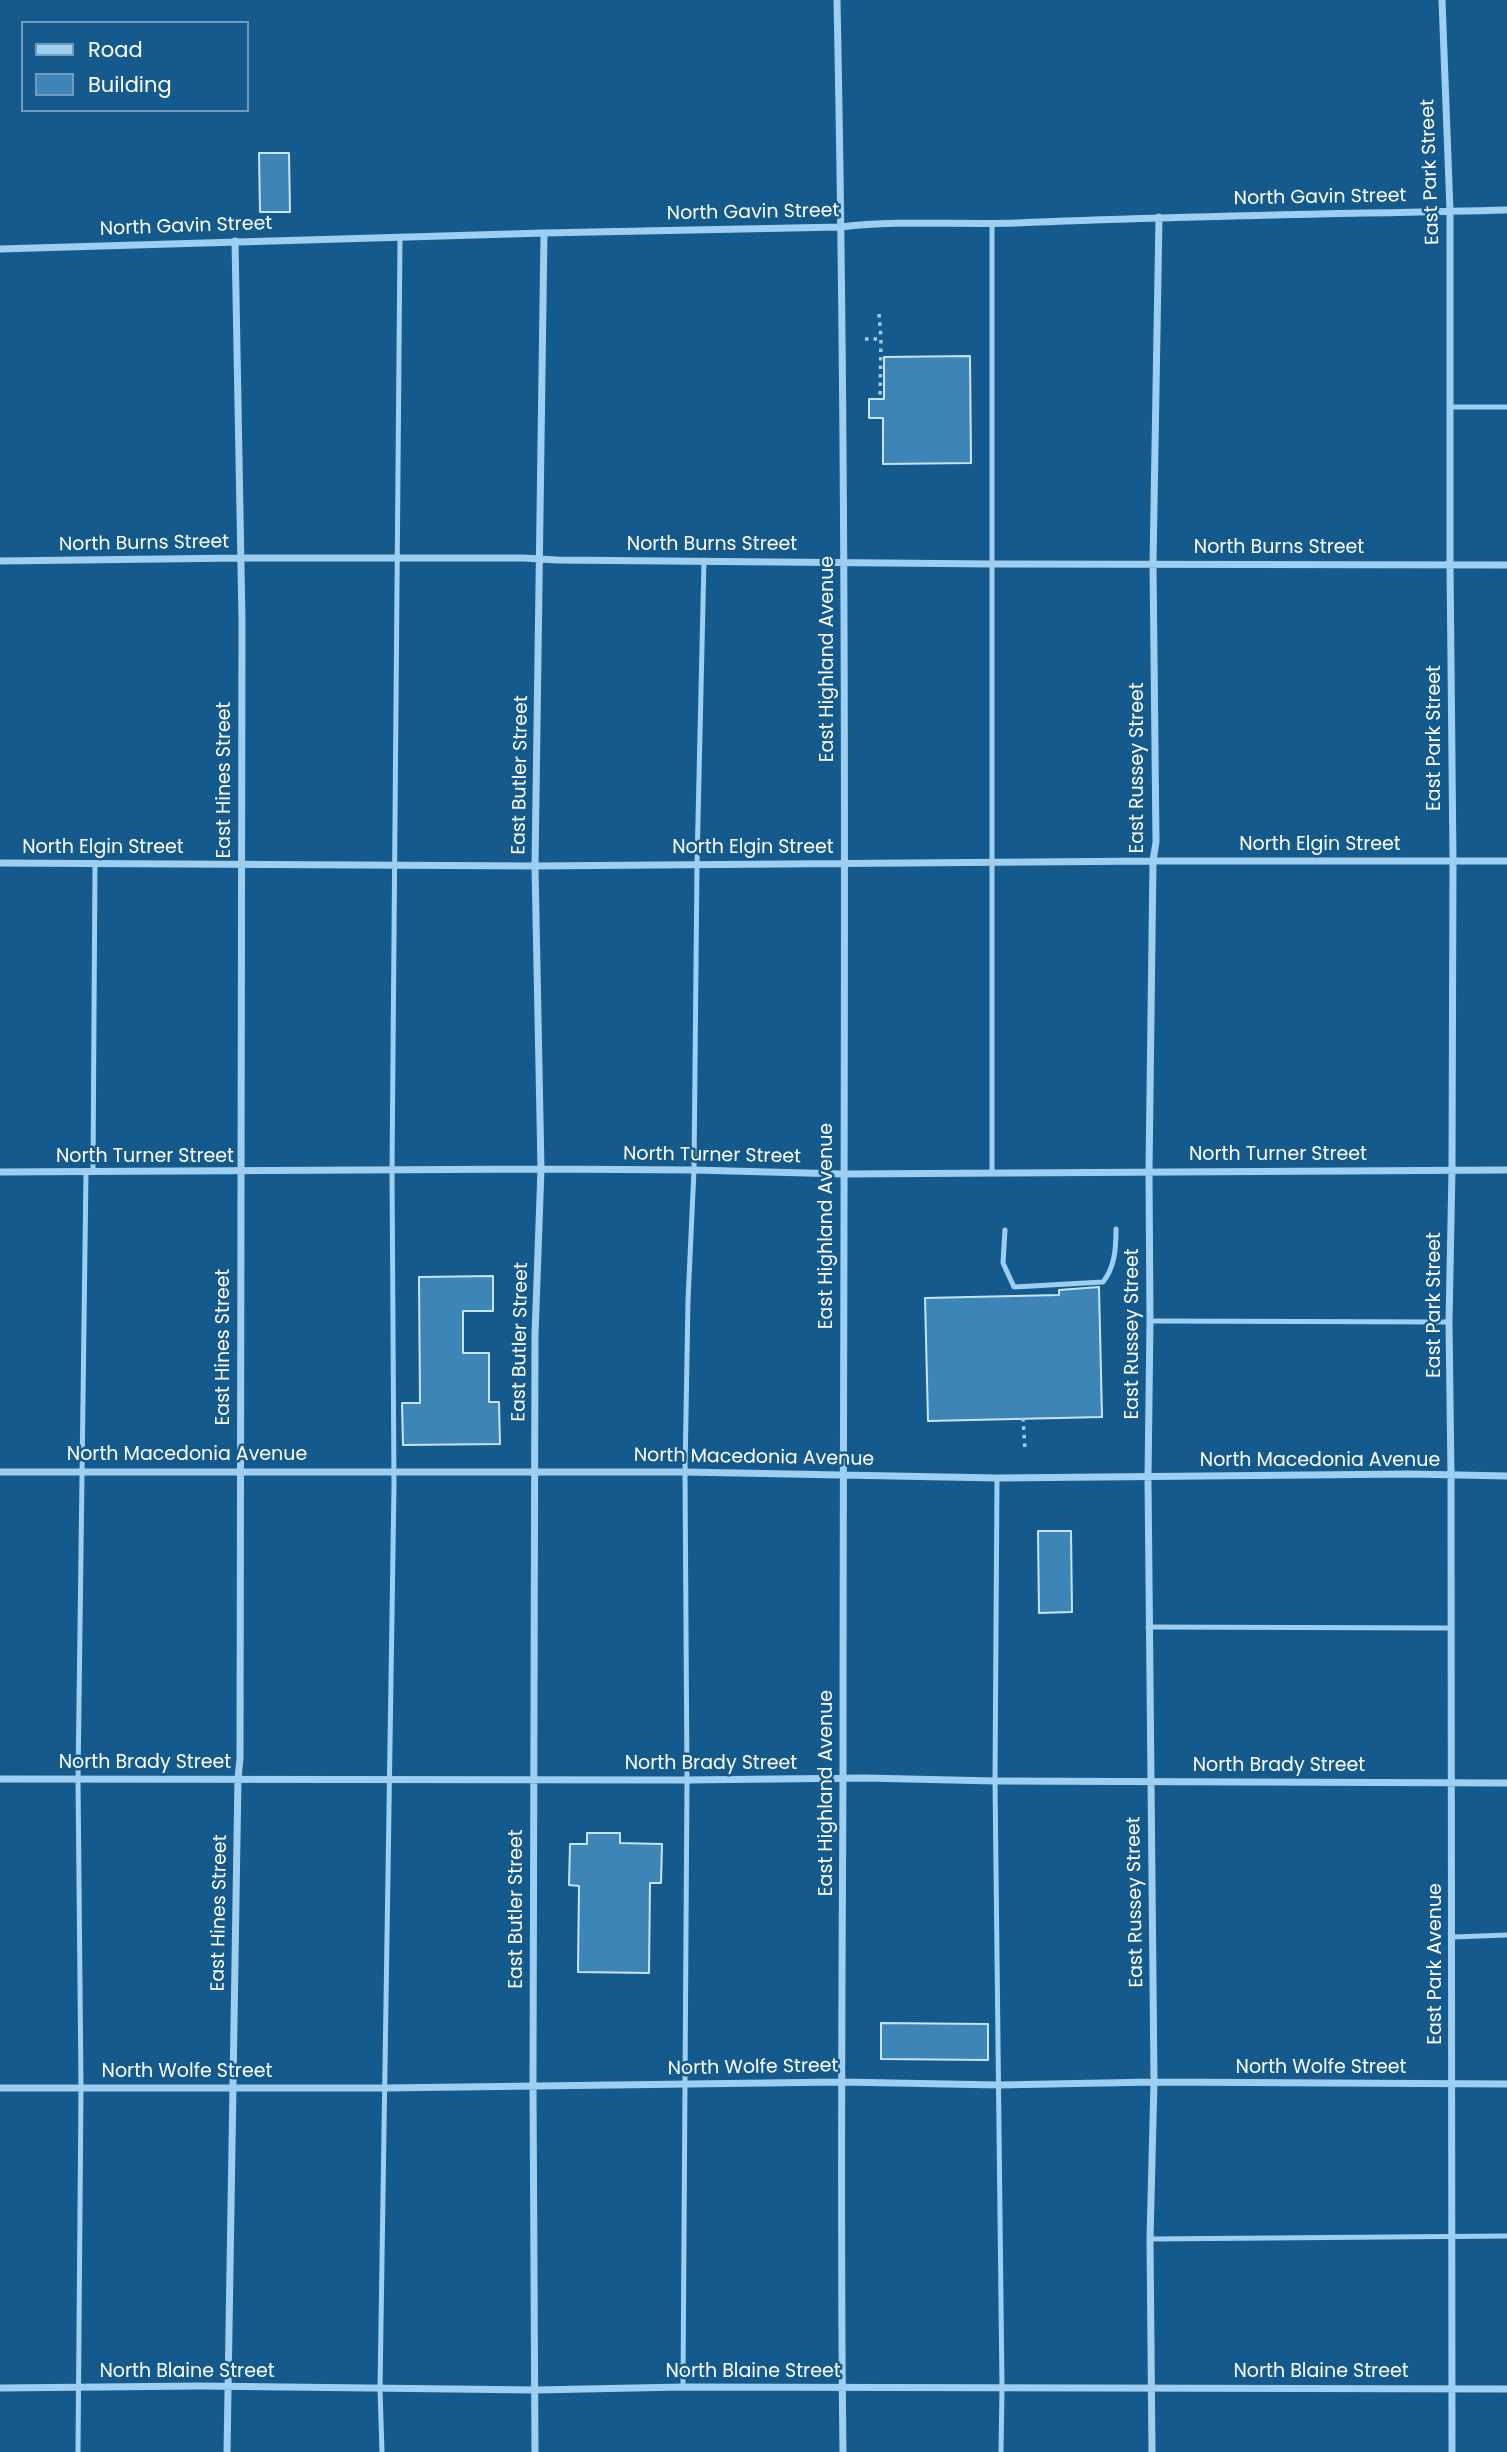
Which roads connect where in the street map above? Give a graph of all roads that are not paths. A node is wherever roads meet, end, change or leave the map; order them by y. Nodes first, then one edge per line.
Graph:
1 (837, 0) edge
2 (1442, 0) edge
3 (1507, 210) edge
4 (1450, 211) junction
5 (1159, 217) junction
6 (992, 224) junction
7 (841, 227) junction
8 (544, 233) junction
9 (400, 237) junction
10 (235, 241) junction
11 (0, 249) edge
12 (1450, 407) junction
13 (1507, 407) edge
14 (240, 558) junction
15 (396, 558) junction
16 (539, 559) junction
17 (704, 560) junction
18 (0, 561) edge
19 (843, 562) junction
20 (1153, 564) junction
21 (993, 565) junction
22 (1450, 565) junction
23 (1507, 565) edge
24 (1453, 860) junction
25 (1153, 861) junction
26 (1507, 861) edge
27 (0, 863) edge
28 (95, 863) junction
29 (845, 863) junction
30 (993, 863) junction
31 (241, 864) junction
32 (696, 864) junction
33 (396, 865) junction
34 (536, 866) junction
35 (541, 1169) junction
36 (694, 1170) junction
37 (1452, 1170) junction
38 (1507, 1170) edge
39 (392, 1171) junction
40 (1149, 1171) junction
41 (0, 1172) edge
42 (90, 1172) junction
43 (242, 1172) junction
44 (992, 1172) junction
45 (843, 1174) junction
46 (1116, 1229) dead end
47 (1005, 1230) dead end
48 (1150, 1321) junction
49 (1449, 1322) junction
50 (83, 1471) junction
51 (240, 1471) junction
52 (394, 1471) junction
53 (0, 1472) edge
54 (536, 1472) junction
55 (685, 1472) junction
56 (843, 1476) junction
57 (1451, 1476) junction
58 (1507, 1476) edge
59 (997, 1478) junction
60 (1147, 1478) junction
61 (1148, 1627) junction
62 (1450, 1628) junction
63 (238, 1778) junction
64 (0, 1779) edge
65 (78, 1779) junction
66 (389, 1779) junction
67 (843, 1779) junction
68 (534, 1780) junction
69 (687, 1780) junction
70 (995, 1781) junction
71 (1150, 1781) junction
72 (1452, 1783) junction
73 (1507, 1783) edge
74 (1507, 1936) edge
75 (1453, 1937) junction
76 (841, 2082) junction
77 (1154, 2082) junction
78 (686, 2084) junction
79 (1451, 2084) junction
80 (1507, 2084) edge
81 (533, 2085) junction
82 (999, 2085) junction
83 (0, 2088) edge
84 (81, 2088) junction
85 (234, 2088) junction
86 (384, 2088) junction
87 (1507, 2236) edge
88 (1452, 2237) junction
89 (1150, 2239) junction
90 (683, 2387) junction
91 (842, 2387) junction
92 (1151, 2387) junction
93 (0, 2388) edge
94 (79, 2388) junction
95 (227, 2388) junction
96 (1002, 2388) junction
97 (380, 2389) junction
98 (1452, 2389) junction
99 (1507, 2389) edge
100 (536, 2390) junction
101 (78, 2452) edge
102 (227, 2452) edge
103 (383, 2452) edge
104 (535, 2452) edge
105 (843, 2452) edge
106 (1001, 2452) edge
107 (1152, 2452) edge
108 (1452, 2452) edge

1 - 7 street, East Highland Avenue
2 - 4 street, East Park Street
3 - 4 street, North Gavin Street
4 - 5 street, North Gavin Street
4 - 12 street, East Park Street
5 - 6 street, North Gavin Street
5 - 20 street, East Russey Street
6 - 7 street, North Gavin Street
6 - 21 lane
7 - 8 street, North Gavin Street
7 - 19 street, East Highland Avenue
8 - 9 street, North Gavin Street
8 - 16 street, East Butler Street
9 - 10 street, North Gavin Street
9 - 15 lane
10 - 11 street, North Gavin Street
10 - 14 street, East Hines Street
12 - 13 lane
12 - 22 street, East Park Street
14 - 15 street, North Burns Street
14 - 18 street, North Burns Street
14 - 31 street, East Hines Street
15 - 16 street, North Burns Street
15 - 33 lane
16 - 17 street, North Burns Street
16 - 34 street, East Butler Street
17 - 19 street, North Burns Street
17 - 32 lane
19 - 21 street, North Burns Street
19 - 29 street, East Highland Avenue
20 - 21 street, North Burns Street
20 - 22 street, North Burns Street
20 - 25 street, East Russey Street
21 - 30 lane
22 - 23 street, North Burns Street
22 - 24 street, East Park Street
24 - 25 street, North Elgin Street
24 - 26 street, North Elgin Street
24 - 37 street, East Park Street
25 - 30 street, North Elgin Street
25 - 40 street, East Russey Street
27 - 28 street, North Elgin Street
28 - 31 street, North Elgin Street
28 - 42 lane
29 - 30 street, North Elgin Street
29 - 32 street, North Elgin Street
29 - 45 street, East Highland Avenue
30 - 44 lane
31 - 33 street, North Elgin Street
31 - 43 street, East Hines Street
32 - 34 street, North Elgin Street
32 - 36 lane
33 - 34 street, North Elgin Street
33 - 39 lane
34 - 35 street, East Butler Street
35 - 36 street, North Turner Street
35 - 39 street, North Turner Street
35 - 54 street, East Butler Street
36 - 45 street, North Turner Street
36 - 55 lane
37 - 38 street, North Turner Street
37 - 40 street, North Turner Street
37 - 49 street, East Park Street
39 - 43 street, North Turner Street
39 - 52 lane
40 - 44 street, North Turner Street
40 - 48 street, East Russey Street
41 - 42 street, North Turner Street
42 - 43 street, North Turner Street
42 - 50 lane
43 - 51 street, East Hines Street
44 - 45 street, North Turner Street
45 - 56 street, East Highland Avenue
46 - 47 lane
48 - 49 lane
48 - 60 street, East Russey Street
49 - 57 street, East Park Street
50 - 51 street, North Macedonia Avenue
50 - 53 street, North Macedonia Avenue
50 - 65 lane
51 - 52 street, North Macedonia Avenue
51 - 63 street, East Hines Street
52 - 54 street, North Macedonia Avenue
52 - 66 lane
54 - 55 street, North Macedonia Avenue
54 - 68 street, East Butler Street
55 - 56 street, North Macedonia Avenue
55 - 69 lane
56 - 59 street, North Macedonia Avenue
56 - 67 street, East Highland Avenue
57 - 58 street, North Macedonia Avenue
57 - 60 street, North Macedonia Avenue
57 - 62 street, East Park Avenue
59 - 60 street, North Macedonia Avenue
59 - 70 lane
60 - 61 street, East Russey Street
61 - 62 lane
61 - 71 street, East Russey Street
62 - 72 street, East Park Avenue
63 - 65 street, North Brady Street
63 - 66 street, North Brady Street
63 - 85 street, East Hines Street
64 - 65 street, North Brady Street
65 - 84 lane
66 - 68 street, North Brady Street
66 - 86 lane
67 - 69 street, North Brady Street
67 - 70 street, North Brady Street
67 - 76 street, East Highland Avenue
68 - 69 street, North Brady Street
68 - 81 street, East Butler Street
69 - 78 lane
70 - 71 street, North Brady Street
70 - 82 lane
71 - 72 street, North Brady Street
71 - 77 street, East Russey Street
72 - 73 street, North Brady Street
72 - 75 street, East Park Avenue
74 - 75 lane
75 - 79 street, East Park Avenue
76 - 78 street, North Wolfe Street
76 - 82 street, North Wolfe Street
76 - 91 street, East Highland Avenue
77 - 79 street, North Wolfe Street
77 - 82 street, North Wolfe Street
77 - 89 street, East Russey Street
78 - 81 street, North Wolfe Street
78 - 90 lane
79 - 80 street, North Wolfe Street
79 - 88 street, East Park Avenue
81 - 86 street, North Wolfe Street
81 - 100 street, East Butler Street
82 - 96 lane
83 - 84 street, North Wolfe Street
84 - 85 street, North Wolfe Street
84 - 94 lane
85 - 86 street, North Wolfe Street
85 - 95 street, East Hines Street
86 - 97 lane
87 - 88 lane
88 - 89 lane
88 - 98 street, East Park Avenue
89 - 92 street, East Russey Street
90 - 91 street, North Blaine Street
90 - 100 street, North Blaine Street
91 - 96 street, North Blaine Street
91 - 105 street, East Highland Avenue
92 - 96 street, North Blaine Street
92 - 98 street, North Blaine Street
92 - 107 street, East Russey Street
93 - 94 street, North Blaine Street
94 - 95 street, North Blaine Street
94 - 101 lane
95 - 97 street, North Blaine Street
95 - 102 street, East Hines Street
96 - 106 lane
97 - 100 street, North Blaine Street
97 - 103 lane
98 - 99 street, North Blaine Street
98 - 108 street, East Park Avenue
100 - 104 street, East Butler Street

